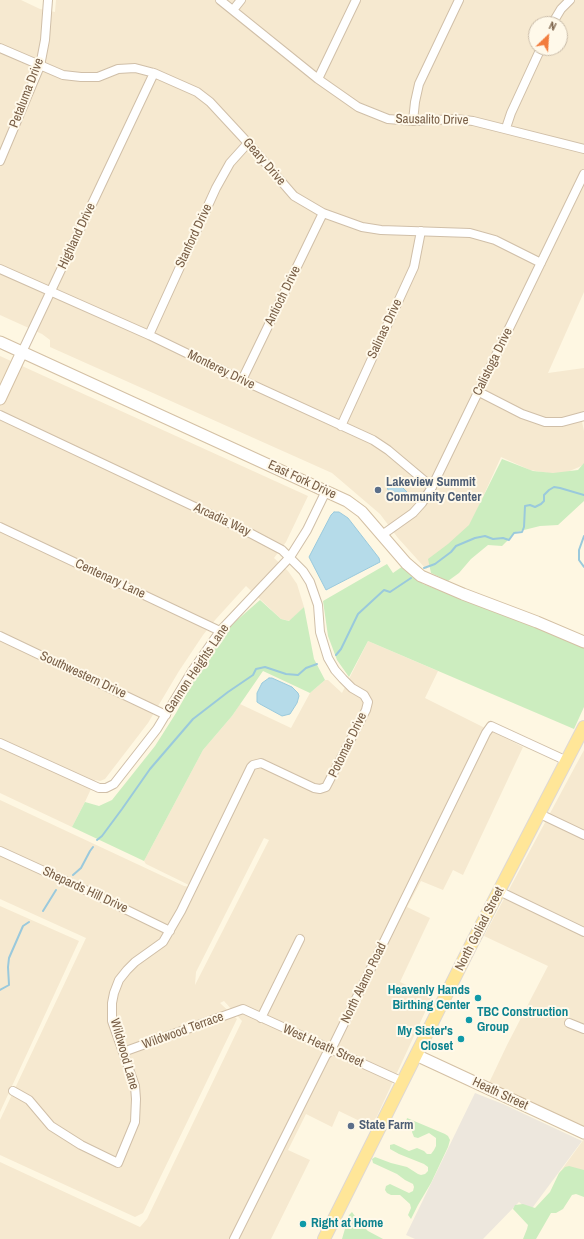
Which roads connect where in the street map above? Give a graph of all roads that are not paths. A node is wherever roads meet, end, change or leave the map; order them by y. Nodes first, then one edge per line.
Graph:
1 (48, 0) edge
2 (220, 0) edge
3 (241, 0) edge
4 (356, 0) edge
5 (459, 0) edge
6 (570, 0) edge
7 (233, 10) junction
8 (557, 16) edge
9 (0, 48) edge
10 (537, 56) edge
11 (40, 66) junction
12 (154, 73) junction
13 (318, 79) junction
14 (413, 121) junction
15 (506, 128) junction
16 (248, 143) junction
17 (584, 149) edge
18 (0, 160) edge
19 (584, 174) edge
20 (323, 212) junction
21 (421, 231) junction
22 (541, 262) junction
23 (0, 269) edge
24 (51, 291) junction
25 (148, 335) junction
26 (0, 342) edge
27 (22, 352) junction
28 (242, 380) junction
29 (479, 392) junction
30 (0, 399) edge
31 (0, 416) edge
32 (584, 416) edge
33 (341, 426) junction
34 (432, 486) junction
35 (326, 491) junction
36 (0, 527) edge
37 (382, 535) junction
38 (290, 557) junction
39 (220, 631) junction
40 (0, 636) edge
41 (584, 642) edge
42 (366, 698) joint
43 (166, 715) junction
44 (583, 733) edge
45 (0, 743) edge
46 (567, 761) junction
47 (257, 763) joint
48 (540, 814) junction
49 (584, 835) edge
50 (0, 851) edge
51 (499, 891) junction
52 (170, 931) junction
53 (584, 932) edge
54 (300, 939) dead end
55 (243, 1010) joint
56 (261, 1018) junction
57 (569, 1023) dead end
58 (584, 1029) edge
59 (331, 1050) junction
60 (123, 1052) junction
61 (416, 1055) junction
62 (403, 1082) junction
63 (13, 1091) dead end
64 (584, 1132) edge
65 (234, 1239) edge
66 (324, 1239) edge

1 - 11 street, Petaluma Drive
2 - 7 street, Sausalito Drive
3 - 7 street
4 - 13 street
5 - 14 street
6 - 8 street
7 - 13 street, Sausalito Drive
9 - 11 street, Geary Drive
10 - 15 street
11 - 12 street, Geary Drive
11 - 18 street, Petaluma Drive
12 - 16 street, Geary Drive
12 - 24 street, Highland Drive
13 - 14 street, Sausalito Drive
14 - 15 street, Sausalito Drive
15 - 17 street, Sausalito Drive
16 - 20 street, Geary Drive
16 - 25 street, Stanford Drive
19 - 22 street, Calistoga Drive
20 - 21 street, Geary Drive
20 - 28 street, Antioch Drive
21 - 22 street, Geary Drive
21 - 33 street, Salinas Drive
22 - 29 street, Calistoga Drive
23 - 24 street, Monterey Drive
24 - 25 street, Monterey Drive
24 - 27 street, Highland Drive
25 - 28 street, Monterey Drive
26 - 27 street, East Fork Drive
27 - 30 street, Highland Drive
27 - 35 street, East Fork Drive
28 - 33 street, Monterey Drive
29 - 32 street
29 - 34 street, Calistoga Drive
31 - 38 street, Arcadia Way
33 - 34 street, Monterey Drive
34 - 37 street, Calistoga Drive
35 - 37 street, East Fork Drive
35 - 38 street, Gannon Heights Lane
36 - 39 street, Centenary Lane
37 - 41 street, East Fork Drive
38 - 39 street, Gannon Heights Lane
38 - 42 street, Arcadia Way
39 - 43 street, Gannon Heights Lane
40 - 43 street, Southwestern Drive
42 - 47 street, Potomac Drive
43 - 45 street, Gannon Heights Lane
44 - 46 main road, North Goliad Street
46 - 48 main road, North Goliad Street
46 - 59 street, North Alamo Road
47 - 52 street, Wildwood Lane
48 - 49 street
48 - 51 main road, North Goliad Street
50 - 52 street, Shepards Hill Drive
51 - 53 street
51 - 61 main road, North Goliad Street
52 - 60 street, Wildwood Lane
54 - 56 street
55 - 56 street, West Heath Street
55 - 60 street, Wildwood Terrace
56 - 59 street, West Heath Street
57 - 58 street
59 - 62 street, West Heath Street
59 - 65 street, North Alamo Road
60 - 63 street, Wildwood Lane
61 - 62 main road, North Goliad Street
61 - 64 street, Heath Street
62 - 66 main road, North Goliad Street

